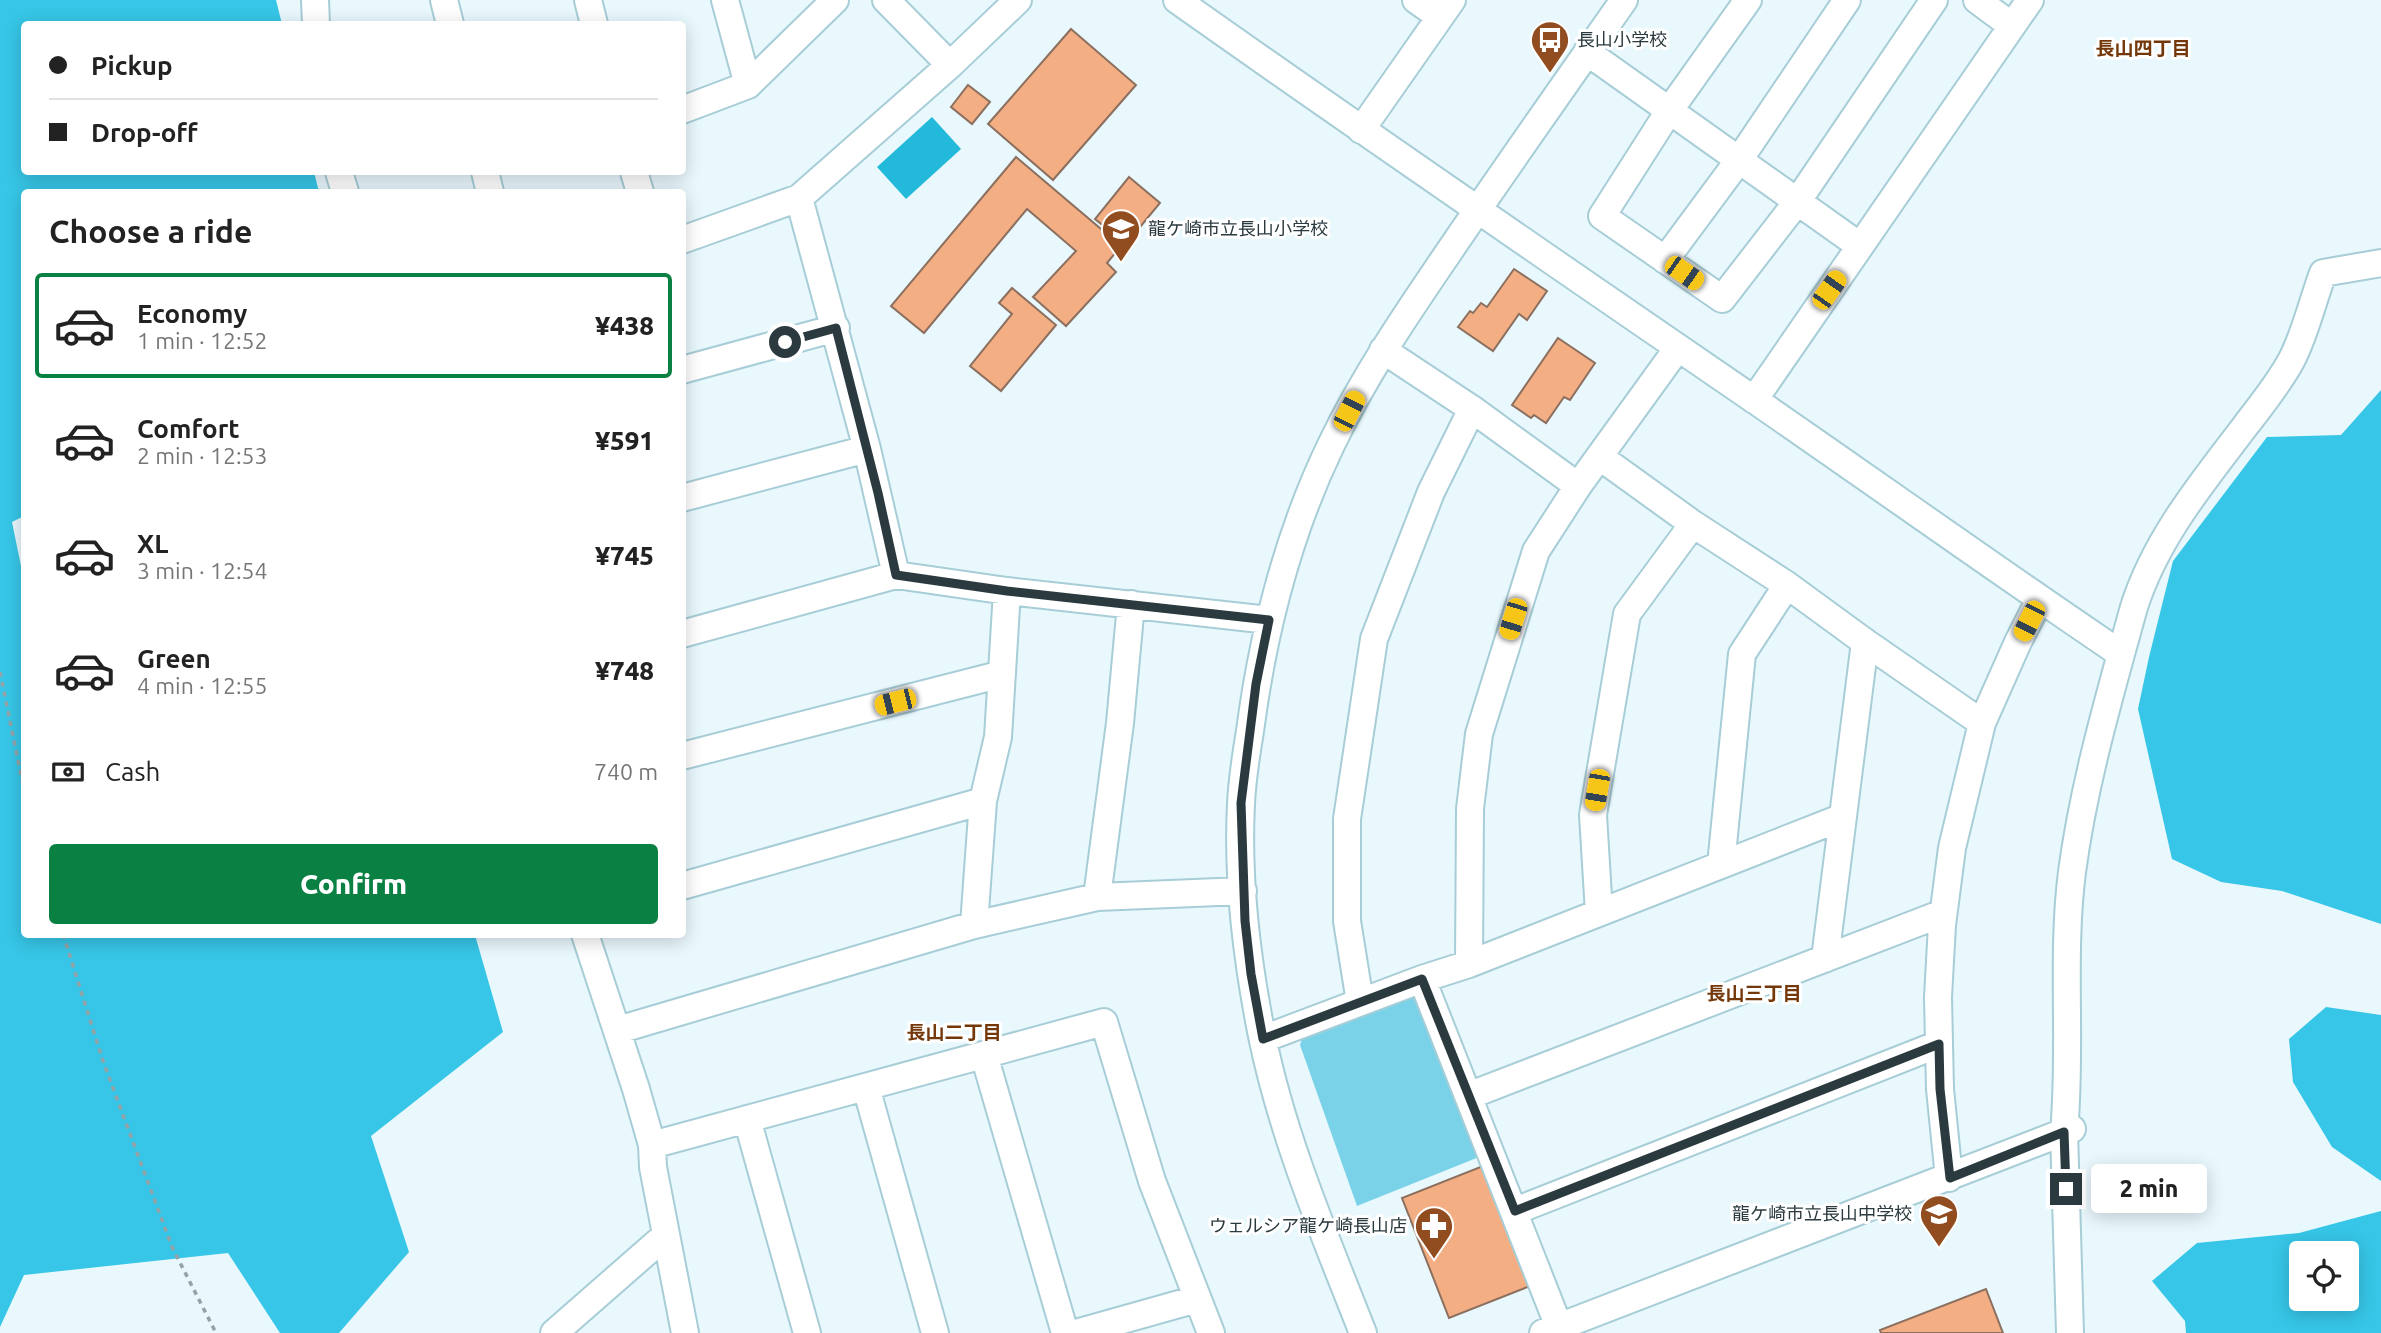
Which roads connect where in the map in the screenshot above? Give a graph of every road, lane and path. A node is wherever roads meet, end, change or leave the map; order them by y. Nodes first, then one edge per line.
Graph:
1 (315, 0) edge
2 (444, 0) edge
3 (588, 0) edge
4 (725, 0) edge
5 (835, 0) edge
6 (886, 0) edge
7 (1018, 0) edge
8 (1177, 0) edge
9 (1416, 0) edge
10 (1624, 0) edge
11 (1748, 0) edge
12 (1847, 0) edge
13 (1934, 0) edge
14 (1977, 0) edge
15 (2030, 0) edge
16 (1446, 9) edge
17 (316, 21) edge
18 (449, 21) edge
19 (593, 21) edge
20 (2012, 26) junction
21 (1587, 52) junction
22 (950, 65) junction
23 (748, 85) junction
24 (686, 108) edge
25 (1669, 110) junction
26 (1361, 130) junction
27 (1739, 160) junction
28 (799, 198) junction
29 (1797, 202) junction
30 (1478, 209) junction
31 (686, 239) edge
32 (1860, 246) junction
33 (1665, 260) junction
34 (2381, 263) edge
35 (836, 328) junction
36 (1677, 349) junction
37 (1383, 350) junction
38 (686, 369) edge
39 (1754, 400) junction
40 (1472, 409) junction
41 (867, 449) junction
42 (1600, 457) junction
43 (1578, 486) junction
44 (686, 497) edge
45 (1693, 524) junction
46 (896, 575) junction
47 (1787, 585) junction
48 (1007, 591) junction
49 (2040, 599) junction
50 (1131, 604) junction
51 (1269, 620) junction
52 (686, 633) edge
53 (1865, 642) junction
54 (2121, 654) junction
55 (0, 672) edge
56 (1002, 674) junction
57 (1982, 723) junction
58 (686, 755) edge
59 (21, 775) edge
60 (983, 802) junction
61 (1843, 817) junction
62 (1721, 865) junction
63 (686, 885) edge
64 (1243, 891) junction
65 (1097, 897) junction
66 (1599, 913) junction
67 (1943, 914) junction
68 (974, 925) junction
69 (63, 938) edge
70 (586, 938) edge
71 (1825, 959) junction
72 (1469, 964) junction
73 (1422, 979) junction
74 (1360, 1002) junction
75 (618, 1031) junction
76 (1263, 1039) junction
77 (1939, 1044) junction
78 (985, 1055) junction
79 (866, 1087) junction
80 (1468, 1096) junction
81 (747, 1119) junction
82 (2068, 1131) junction
83 (652, 1146) junction
84 (1950, 1178) junction
85 (1515, 1211) junction
86 (666, 1235) junction
87 (1197, 1299) junction
88 (1551, 1330) edge
89 (216, 1333) edge
90 (554, 1333) edge
91 (685, 1333) edge
92 (807, 1333) edge
93 (935, 1333) edge
94 (1065, 1333) edge
95 (1076, 1333) edge
96 (1211, 1333) edge
97 (1363, 1333) edge
98 (2070, 1333) edge

1 - 17 street
2 - 18 street
3 - 19 street
4 - 23 street
5 - 23 street
6 - 22 street
7 - 22 street
8 - 26 street
9 - 16 street
10 - 21 street
11 - 25 street
12 - 27 street
13 - 29 street
14 - 20 street
15 - 20 street
16 - 26 street
20 - 32 street
21 - 25 street
21 - 30 street
22 - 28 street
23 - 24 street
25 - 27 street
25 - 33 street
26 - 30 street
27 - 29 street
27 - 33 street
28 - 31 street
28 - 35 street
29 - 32 street
29 - 33 street
30 - 36 street
30 - 37 street
32 - 39 street
34 - 54 street
35 - 38 street
35 - 41 street
36 - 39 street
36 - 42 street
37 - 40 street
37 - 51 street
39 - 49 street
40 - 43 street
40 - 74 street
41 - 44 street
41 - 46 street
42 - 43 street
42 - 45 street
43 - 72 street
45 - 47 street
45 - 66 street
46 - 48 street
46 - 52 street
47 - 53 street
47 - 62 street
48 - 50 street
48 - 56 street
49 - 54 street
49 - 57 street
50 - 51 street
50 - 65 street
51 - 64 street
53 - 57 street
53 - 61 street
54 - 82 street
55 - 59 path
56 - 58 street
56 - 60 street
57 - 67 street
60 - 63 street
60 - 68 street
61 - 62 street
61 - 71 street
62 - 66 street
64 - 65 street
64 - 76 street
65 - 68 street
66 - 72 street
67 - 71 street
67 - 77 street
68 - 75 street
69 - 89 path
70 - 75 street
71 - 80 street
72 - 73 street
73 - 74 street
73 - 80 street
74 - 76 street
75 - 83 street
76 - 97 street
77 - 84 street
77 - 85 street
78 - 79 street
78 - 87 street
78 - 94 street
79 - 81 street
79 - 93 street
80 - 85 street
81 - 83 street
81 - 92 street
82 - 84 street
82 - 98 street
83 - 86 street
84 - 88 street
85 - 88 street
86 - 90 street
86 - 91 street
87 - 95 street
87 - 96 street

